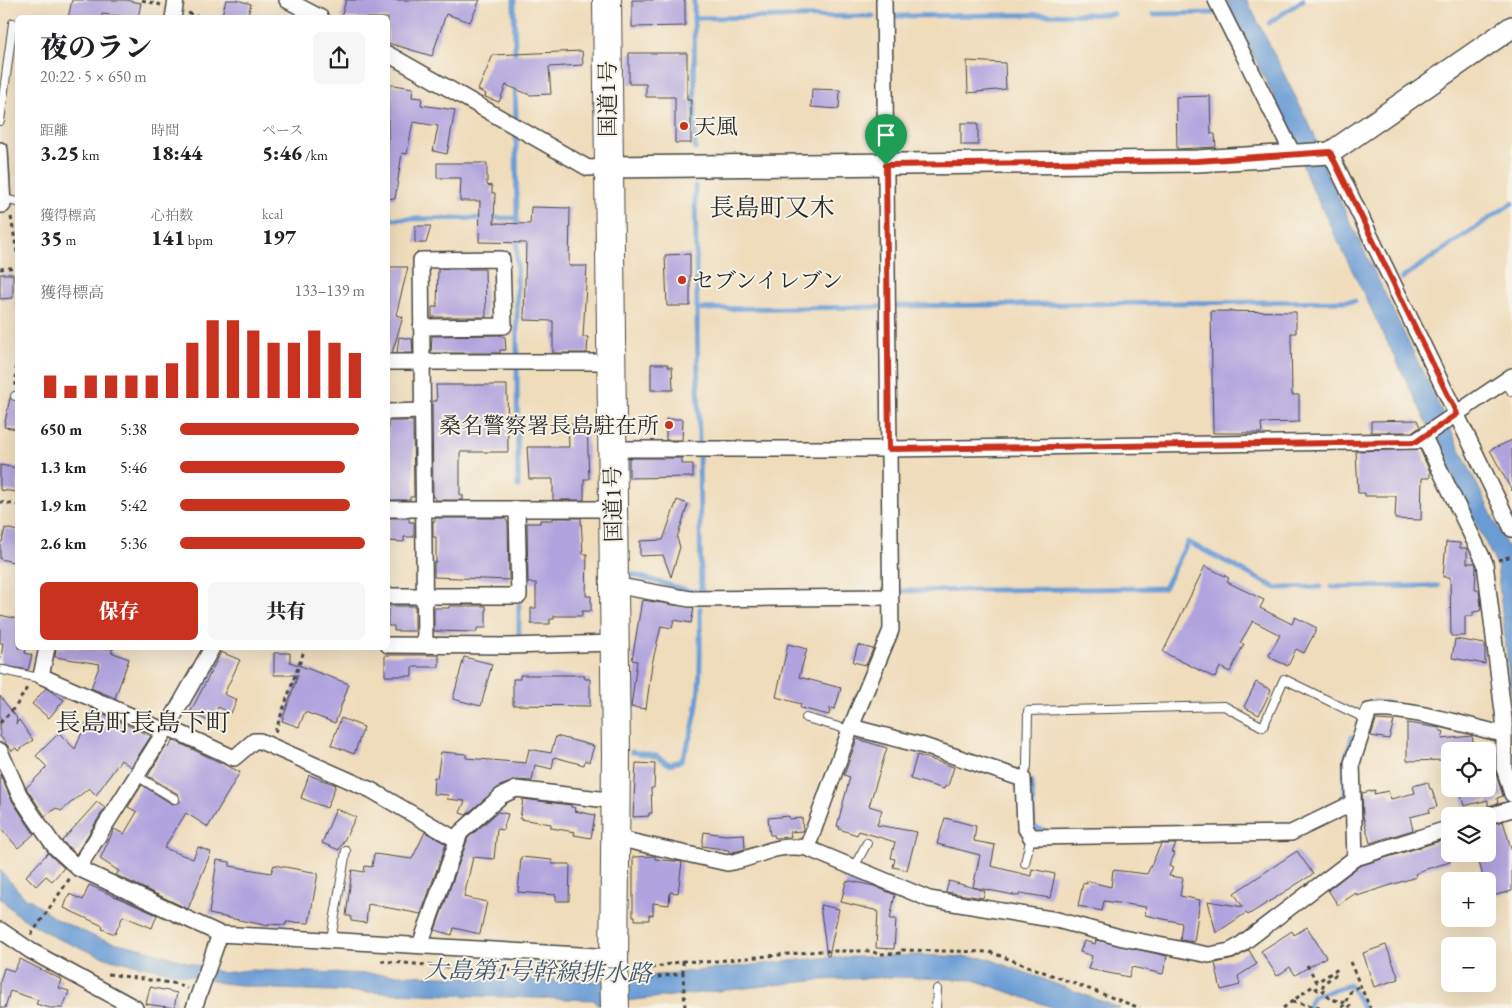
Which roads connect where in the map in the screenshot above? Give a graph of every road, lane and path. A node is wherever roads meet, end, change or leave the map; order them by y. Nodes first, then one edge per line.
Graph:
1 (176, 0) edge
2 (287, 0) edge
3 (607, 0) edge
4 (884, 0) edge
5 (1216, 0) edge
6 (174, 15) edge
7 (315, 15) edge
8 (13, 23) dead end
9 (1512, 27) edge
10 (390, 55) edge
11 (0, 121) edge
12 (0, 150) edge
13 (1327, 153) junction
14 (1294, 156) junction
15 (886, 165) junction
16 (607, 168) junction
17 (6, 203) edge
18 (15, 239) edge
19 (15, 268) edge
20 (0, 269) edge
21 (422, 327) junction
22 (390, 362) edge
23 (422, 362) junction
24 (611, 362) junction
25 (1510, 383) edge
26 (422, 411) junction
27 (390, 412) edge
28 (1454, 416) junction
29 (1426, 436) junction
30 (612, 449) junction
31 (889, 449) junction
32 (0, 502) edge
33 (15, 504) edge
34 (390, 509) edge
35 (423, 509) junction
36 (517, 509) junction
37 (613, 509) junction
38 (1512, 529) edge
39 (614, 585) junction
40 (390, 596) edge
41 (425, 597) junction
42 (890, 597) junction
43 (614, 643) junction
44 (390, 645) edge
45 (425, 645) junction
46 (46, 650) edge
47 (211, 650) edge
48 (304, 650) edge
49 (3, 670) dead end
50 (37, 677) junction
51 (806, 718) dead end
52 (1366, 719) junction
53 (0, 723) edge
54 (166, 729) junction
55 (851, 729) junction
56 (1502, 734) junction
57 (270, 746) junction
58 (0, 751) edge
59 (136, 776) junction
60 (1023, 780) junction
61 (1512, 794) edge
62 (175, 799) dead end
63 (616, 802) junction
64 (1353, 803) junction
65 (1512, 809) edge
66 (1496, 814) edge
67 (1441, 831) edge
68 (1031, 837) junction
69 (616, 838) junction
70 (457, 840) junction
71 (867, 843) dead end
72 (807, 848) junction
73 (346, 851) dead end
74 (1355, 858) junction
75 (1026, 863) dead end
76 (854, 867) junction
77 (78, 868) junction
78 (0, 930) edge
79 (22, 933) dead end
80 (32, 934) dead end
81 (220, 934) junction
82 (331, 939) junction
83 (36, 942) dead end
84 (420, 944) junction
85 (683, 961) junction
86 (614, 962) junction
87 (1350, 962) dead end
88 (1307, 965) dead end
89 (643, 970) dead end
90 (683, 971) dead end
91 (106, 974) dead end
92 (1358, 987) junction
93 (937, 989) dead end
94 (1322, 990) junction
95 (198, 997) edge
96 (684, 998) dead end
97 (1291, 1002) junction
98 (1344, 1003) junction
99 (1351, 1007) dead end
100 (135, 1008) edge
101 (615, 1008) edge
102 (685, 1008) edge
103 (936, 1008) edge
104 (1140, 1008) edge
105 (1283, 1008) edge
106 (1321, 1008) edge
107 (1342, 1008) edge
108 (1370, 1008) edge

1 - 6 street
2 - 7 street
3 - 16 highway, 国道1号
4 - 15 street
5 - 14 street
8 - 11 lane
9 - 13 street
10 - 16 street
12 - 17 street
13 - 14 street
13 - 28 street
14 - 15 street
15 - 16 street
15 - 31 street
16 - 24 highway, 国道1号
17 - 18 path
19 - 20 path
21 - 21 street
21 - 23 street
22 - 23 street
23 - 24 street
23 - 26 street
24 - 30 highway, 国道1号
25 - 28 street
26 - 27 street
26 - 35 street
28 - 29 street
28 - 38 street
29 - 31 street
29 - 56 street
30 - 31 street
30 - 37 highway, 国道1号
31 - 42 street
32 - 33 path
34 - 35 street
35 - 36 street
35 - 41 street
36 - 37 street
36 - 41 street
37 - 39 highway, 国道1号
39 - 42 street
39 - 43 highway, 国道1号
40 - 41 street
41 - 45 street
42 - 55 street
43 - 45 street
43 - 63 highway, 国道1号
44 - 45 street
46 - 50 street
47 - 54 street
48 - 57 path
49 - 50 lane
50 - 53 path
50 - 54 street
51 - 55 lane
52 - 56 street
52 - 60 lane
52 - 64 street
54 - 57 street
54 - 59 street
55 - 60 street
55 - 72 street
56 - 61 street
57 - 70 street
58 - 77 street
59 - 62 lane
59 - 77 street
60 - 68 street
63 - 69 highway, 国道1号
63 - 70 street
64 - 68 street
64 - 74 street
65 - 66 street
67 - 74 street
68 - 75 lane
69 - 72 street
69 - 86 highway, 国道1号
70 - 84 street
71 - 76 lane
72 - 76 street
73 - 82 lane
74 - 76 street
77 - 80 path
77 - 81 street
78 - 100 street
79 - 83 path
81 - 82 street
81 - 95 street
82 - 84 street
84 - 86 street
85 - 89 path
85 - 90 path
85 - 104 path
86 - 101 highway, 国道1号, bridge
87 - 92 path
88 - 94 path
91 - 95 path
92 - 98 path
92 - 108 path
93 - 103 lane
94 - 97 path
94 - 98 path
96 - 102 path
97 - 105 path
97 - 106 path
98 - 99 path
98 - 107 path

